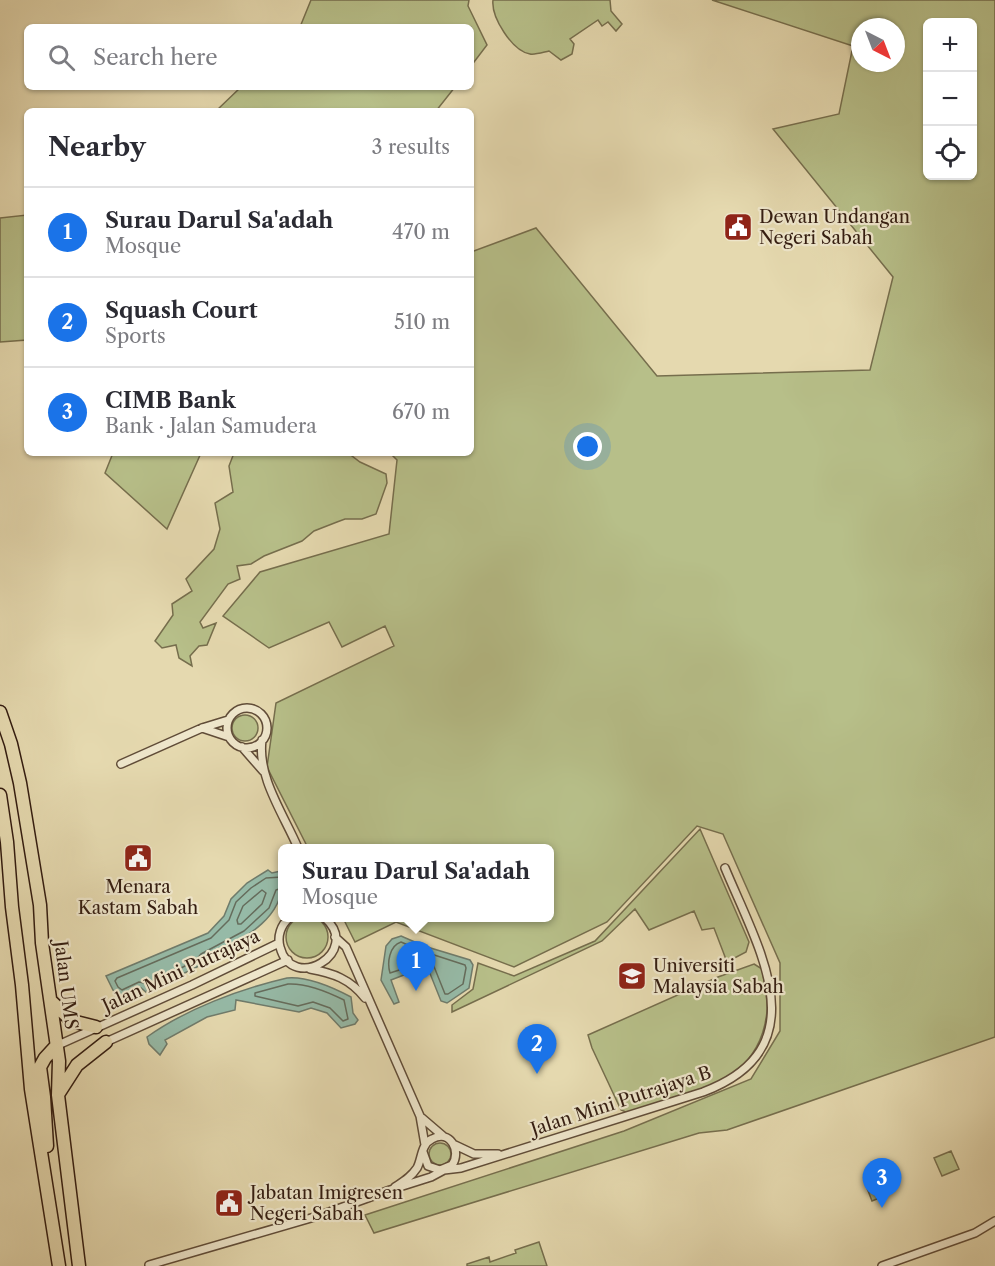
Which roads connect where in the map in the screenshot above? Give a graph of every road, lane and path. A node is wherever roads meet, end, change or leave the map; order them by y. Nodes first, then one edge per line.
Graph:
1 (0, 712) edge
2 (228, 720) junction
3 (202, 728) junction
4 (229, 736) junction
5 (262, 740) junction
6 (242, 747) junction
7 (121, 764) dead end
8 (263, 771) junction
9 (0, 795) edge
10 (296, 844) edge
11 (725, 868) dead end
12 (286, 922) edge
13 (328, 922) edge
14 (335, 937) junction
15 (279, 942) junction
16 (288, 960) junction
17 (307, 968) junction
18 (52, 1002) junction
19 (371, 1007) junction
20 (96, 1027) junction
21 (106, 1042) joint
22 (56, 1046) junction
23 (58, 1095) junction
24 (420, 1116) junction
25 (444, 1137) junction
26 (455, 1145) junction
27 (424, 1149) junction
28 (502, 1155) junction
29 (45, 1170) junction
30 (444, 1170) junction
31 (390, 1190) junction
32 (995, 1221) edge
33 (148, 1265) edge
34 (59, 1266) edge
35 (79, 1266) edge
36 (882, 1266) edge

1 - 18 highway, Jalan UMS
2 - 3 street
2 - 4 street
2 - 5 street
3 - 4 street
3 - 7 street
4 - 6 street
5 - 6 street
5 - 8 street
6 - 8 street
8 - 10 street
9 - 29 highway
11 - 28 street, Jalan Mini Putrajaya B
12 - 15 street
13 - 14 street
14 - 17 street
14 - 19 street
15 - 16 street
15 - 20 street, Jalan Mini Putrajaya
16 - 17 street
16 - 21 street, Jalan Mini Putrajaya
17 - 19 street
18 - 20 highway
18 - 22 highway, Jalan UMS
19 - 24 street
20 - 22 street, Jalan Mini Putrajaya
21 - 23 highway
22 - 23 highway, Jalan UMS
22 - 29 highway
23 - 35 highway, Jalan UMS
24 - 25 street
24 - 27 street
25 - 26 street
25 - 27 street
26 - 28 street
26 - 30 street
27 - 30 street
27 - 31 street
28 - 30 street, Jalan Mini Putrajaya B
29 - 34 highway
30 - 31 street, Jalan Mini Putrajaya B
31 - 33 street, Jalan Mini Putrajaya B
32 - 36 street

